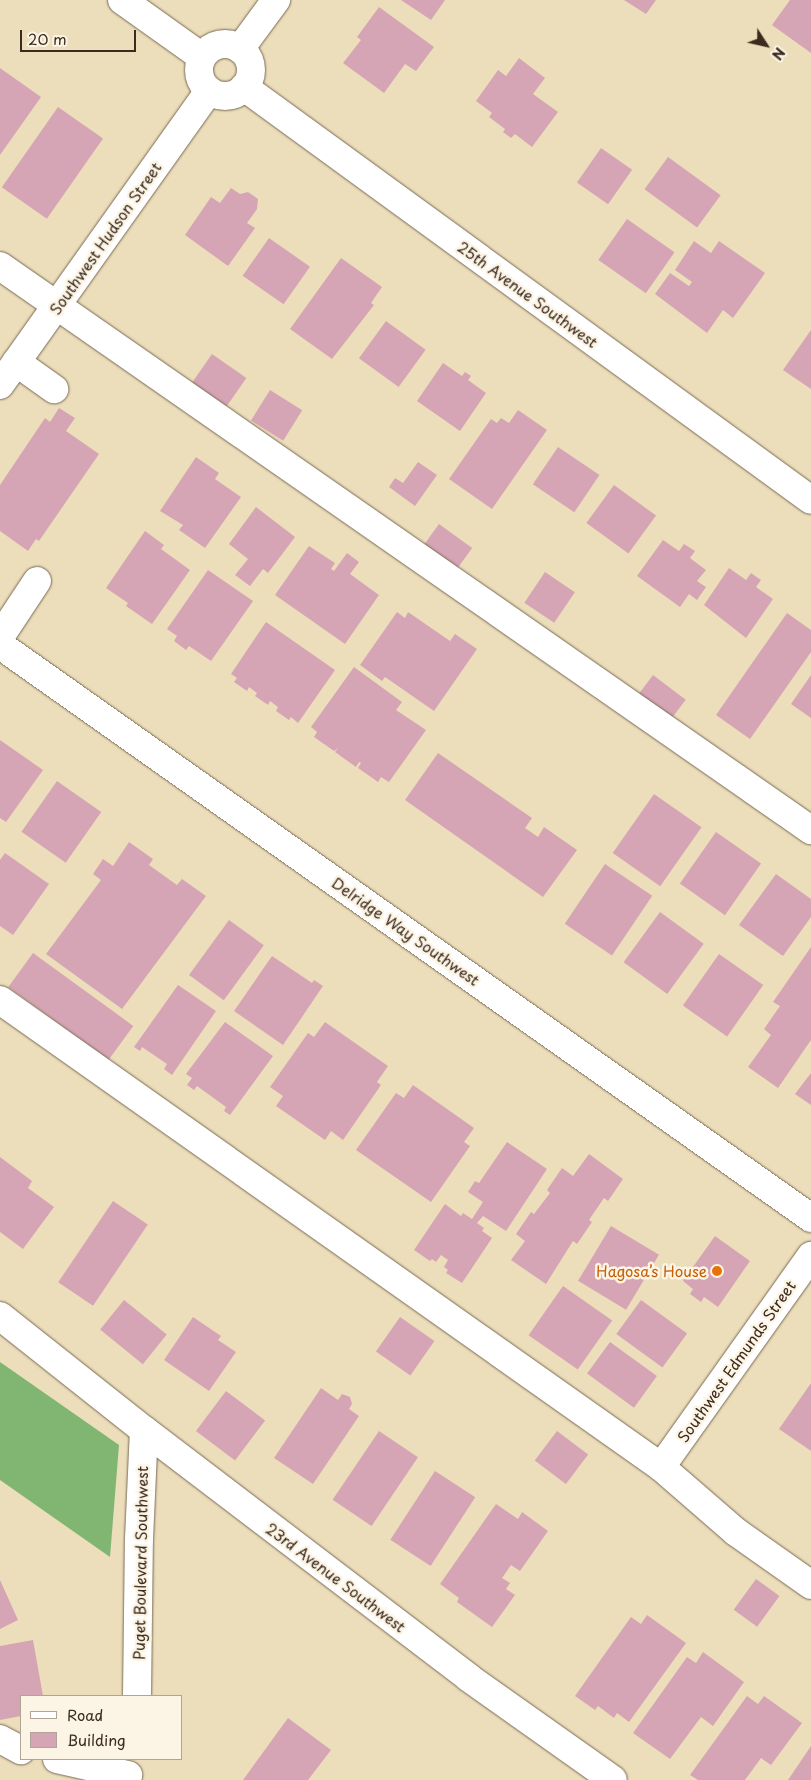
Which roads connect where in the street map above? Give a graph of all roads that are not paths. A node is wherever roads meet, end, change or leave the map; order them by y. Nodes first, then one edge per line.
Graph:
1 (122, 0) edge
2 (276, 0) edge
3 (240, 49) junction
4 (202, 57) junction
5 (244, 87) junction
6 (209, 91) junction
7 (0, 266) edge
8 (57, 306) junction
9 (16, 362) junction
10 (0, 385) edge
11 (54, 389) dead end
12 (811, 500) edge
13 (37, 581) dead end
14 (0, 637) edge
15 (0, 645) edge
16 (811, 830) edge
17 (0, 1000) edge
18 (811, 1218) edge
19 (811, 1256) edge
20 (0, 1316) edge
21 (144, 1430) junction
22 (661, 1467) junction
23 (811, 1585) edge
24 (137, 1695) edge
25 (0, 1738) edge
26 (20, 1749) edge
27 (63, 1760) edge
28 (128, 1771) edge
29 (613, 1780) edge

1 - 4 street
2 - 3 street
3 - 4 street
3 - 5 street
4 - 6 street
5 - 6 street
5 - 12 street, 25th Avenue Southwest
6 - 8 street, Southwest Hudson Street
7 - 8 street
8 - 9 street, Southwest Hudson Street
8 - 16 street
9 - 10 street, Southwest Hudson Street
9 - 11 street
13 - 14 street
15 - 18 street, Delridge Way Southwest
17 - 22 street
19 - 22 street, Southwest Edmunds Street
20 - 21 street, 23rd Avenue Southwest
21 - 24 street, Puget Boulevard Southwest
21 - 29 street, 23rd Avenue Southwest
22 - 23 street
25 - 26 street
27 - 28 street

